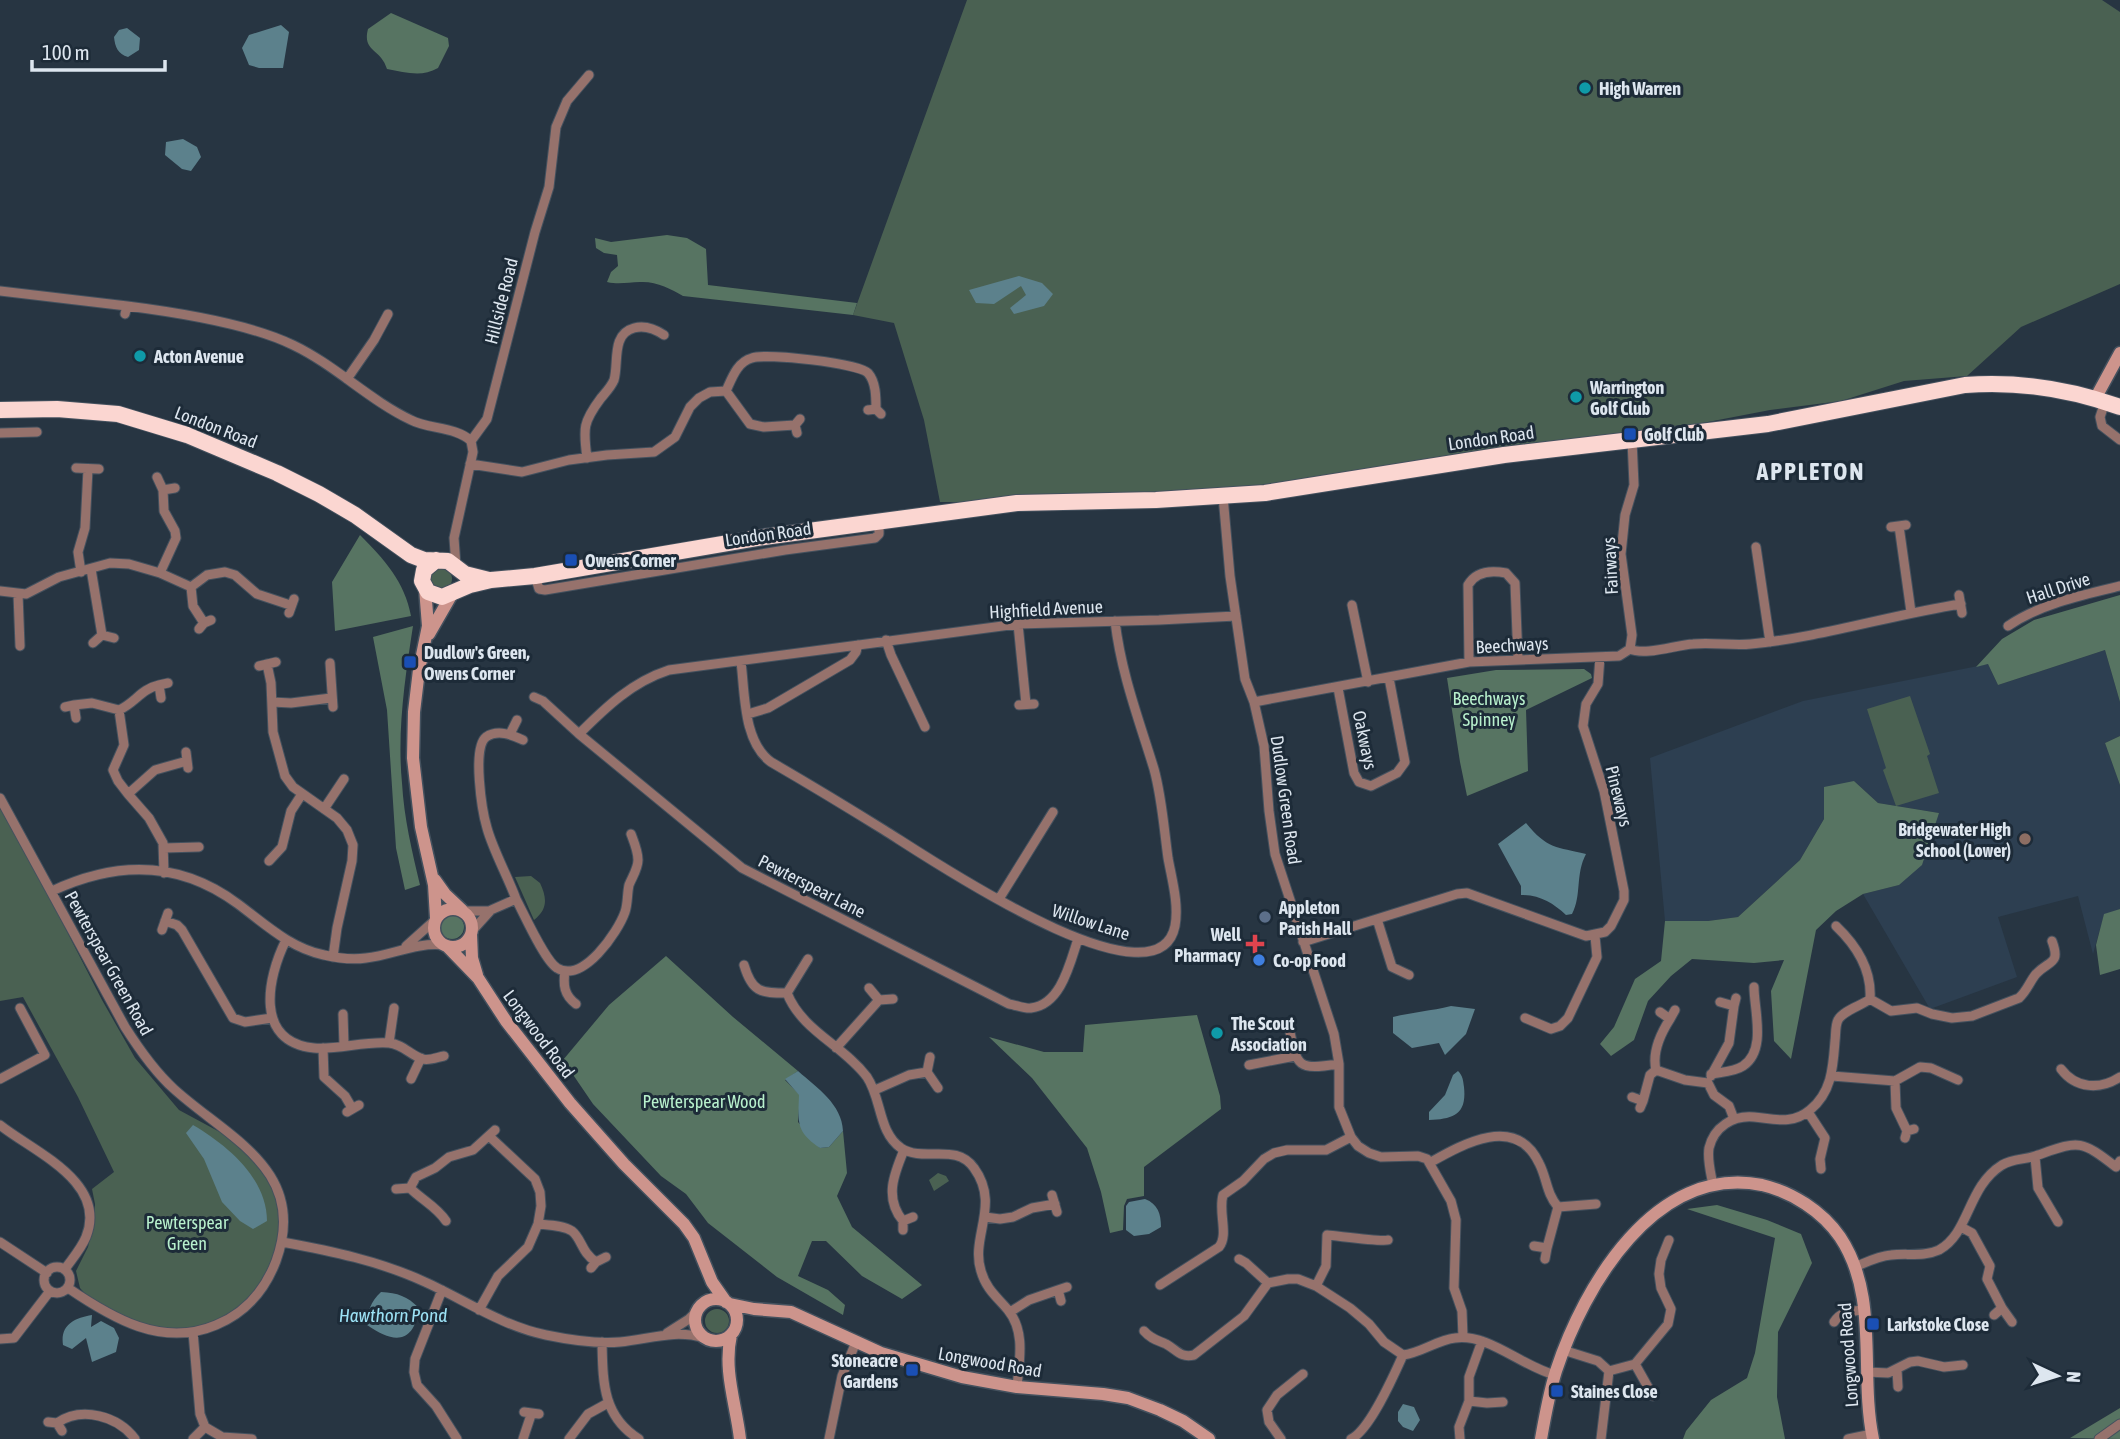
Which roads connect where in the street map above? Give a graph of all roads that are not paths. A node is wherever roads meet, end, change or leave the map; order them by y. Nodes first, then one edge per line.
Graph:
1 (589, 75) dead end
2 (0, 291) edge
3 (388, 314) dead end
4 (666, 336) dead end
5 (2120, 353) edge
6 (347, 379) junction
7 (726, 391) junction
8 (2107, 403) edge
9 (0, 410) edge
10 (875, 411) dead end
11 (797, 426) dead end
12 (37, 432) dead end
13 (0, 433) edge
14 (1632, 440) junction
15 (2120, 440) edge
16 (471, 441) junction
17 (587, 458) junction
18 (470, 464) junction
19 (76, 468) dead end
20 (88, 469) junction
21 (99, 469) dead end
22 (157, 477) dead end
23 (174, 488) dead end
24 (163, 490) junction
25 (1223, 496) junction
26 (1899, 526) dead end
27 (454, 538) junction
28 (398, 547) junction
29 (1756, 547) dead end
30 (437, 560) junction
31 (456, 568) junction
32 (86, 570) junction
33 (160, 573) junction
34 (491, 580) junction
35 (424, 586) junction
36 (2120, 586) edge
37 (191, 587) junction
38 (0, 591) edge
39 (452, 593) junction
40 (18, 594) junction
41 (1961, 604) dead end
42 (1352, 605) dead end
43 (291, 606) dead end
44 (1911, 612) junction
45 (1236, 616) junction
46 (1115, 621) junction
47 (204, 624) dead end
48 (1018, 624) junction
49 (2008, 626) dead end
50 (102, 635) junction
51 (114, 638) dead end
52 (886, 640) junction
53 (426, 641) junction
54 (1770, 642) junction
55 (93, 643) dead end
56 (858, 645) junction
57 (20, 646) dead end
58 (1630, 649) junction
59 (1600, 657) junction
60 (1518, 660) junction
61 (741, 662) junction
62 (1469, 662) junction
63 (331, 663) dead end
64 (267, 664) dead end
65 (1389, 678) junction
66 (1368, 682) junction
67 (1338, 688) junction
68 (534, 697) dead end
69 (161, 698) dead end
70 (272, 702) junction
71 (1254, 702) junction
72 (1026, 704) dead end
73 (119, 710) junction
74 (748, 714) junction
75 (76, 718) dead end
76 (517, 720) dead end
77 (925, 727) dead end
78 (510, 734) junction
79 (579, 734) junction
80 (523, 740) dead end
81 (187, 760) dead end
82 (344, 779) dead end
83 (128, 794) junction
84 (302, 794) junction
85 (0, 798) edge
86 (324, 809) junction
87 (1053, 812) dead end
88 (635, 838) dead end
89 (164, 848) junction
90 (200, 848) dead end
91 (268, 862) dead end
92 (164, 873) junction
93 (432, 873) junction
94 (52, 891) junction
95 (516, 899) junction
96 (999, 899) junction
97 (491, 910) junction
98 (462, 911) junction
99 (435, 919) junction
100 (1377, 919) junction
101 (165, 921) dead end
102 (1836, 926) dead end
103 (471, 932) junction
104 (1595, 936) junction
105 (1078, 939) junction
106 (286, 940) junction
107 (1303, 942) junction
108 (446, 946) junction
109 (402, 948) junction
110 (2058, 948) dead end
111 (333, 957) junction
112 (808, 958) dead end
113 (744, 965) dead end
114 (565, 971) junction
115 (1409, 975) dead end
116 (478, 978) junction
117 (1754, 987) dead end
118 (869, 988) dead end
119 (787, 993) junction
120 (893, 999) dead end
121 (1870, 999) junction
122 (879, 1000) junction
123 (1720, 1002) dead end
124 (576, 1004) dead end
125 (20, 1008) dead end
126 (394, 1008) dead end
127 (345, 1011) dead end
128 (1660, 1012) dead end
129 (271, 1018) junction
130 (1525, 1018) dead end
131 (1289, 1027) dead end
132 (389, 1042) junction
133 (344, 1045) junction
134 (323, 1048) junction
135 (836, 1048) junction
136 (444, 1056) dead end
137 (1295, 1056) junction
138 (1920, 1056) dead end
139 (930, 1057) dead end
140 (421, 1058) junction
141 (1339, 1064) junction
142 (1249, 1065) dead end
143 (1920, 1067) junction
144 (2061, 1069) dead end
145 (1656, 1070) junction
146 (927, 1072) junction
147 (1832, 1076) junction
148 (2120, 1077) edge
149 (0, 1079) edge
150 (411, 1079) dead end
151 (1710, 1079) junction
152 (1958, 1080) dead end
153 (1895, 1081) junction
154 (938, 1088) dead end
155 (875, 1090) junction
156 (1632, 1097) dead end
157 (353, 1108) dead end
158 (1808, 1112) junction
159 (1734, 1119) junction
160 (0, 1125) edge
161 (1909, 1133) dead end
162 (1351, 1137) junction
163 (904, 1150) junction
164 (2035, 1157) junction
165 (2120, 1161) edge
166 (1430, 1162) junction
167 (1821, 1169) dead end
168 (1713, 1185) junction
169 (410, 1188) junction
170 (396, 1189) dead end
171 (1055, 1204) dead end
172 (1597, 1204) dead end
173 (1558, 1207) junction
174 (913, 1217) dead end
175 (985, 1217) junction
176 (446, 1222) dead end
177 (2058, 1222) dead end
178 (538, 1224) junction
179 (1961, 1227) junction
180 (1389, 1240) dead end
181 (1669, 1240) dead end
182 (0, 1242) edge
183 (282, 1242) junction
184 (1534, 1246) dead end
185 (1548, 1248) junction
186 (607, 1257) dead end
187 (1239, 1259) dead end
188 (1545, 1259) dead end
189 (1855, 1266) junction
190 (65, 1269) junction
191 (706, 1269) junction
192 (47, 1273) junction
193 (1268, 1283) junction
194 (1160, 1285) dead end
195 (1316, 1286) junction
196 (68, 1288) junction
197 (442, 1290) junction
198 (50, 1291) junction
199 (1061, 1301) dead end
200 (728, 1303) junction
201 (700, 1307) junction
202 (2002, 1308) junction
203 (479, 1310) junction
204 (766, 1310) junction
205 (1864, 1310) junction
206 (1010, 1312) junction
207 (1994, 1315) dead end
208 (2012, 1322) dead end
209 (1833, 1325) dead end
210 (193, 1332) junction
211 (1144, 1332) dead end
212 (733, 1333) junction
213 (666, 1334) junction
214 (1463, 1337) junction
215 (705, 1338) junction
216 (0, 1339) edge
217 (1482, 1341) junction
218 (603, 1342) junction
219 (856, 1342) junction
220 (1563, 1350) junction
221 (1403, 1355) junction
222 (1635, 1364) junction
223 (1963, 1365) dead end
224 (1897, 1370) junction
225 (1609, 1371) junction
226 (728, 1372) junction
227 (1867, 1372) junction
228 (1303, 1374) dead end
229 (1555, 1375) junction
230 (1017, 1387) junction
231 (1898, 1387) dead end
232 (1664, 1397) dead end
233 (1468, 1401) junction
234 (1503, 1402) dead end
235 (608, 1403) junction
236 (531, 1413) dead end
237 (2120, 1425) edge
238 (56, 1426) dead end
239 (205, 1427) junction
240 (1363, 1436) edge
241 (1845, 1436) edge
242 (1872, 1437) edge
243 (135, 1439) edge
244 (192, 1439) edge
245 (252, 1439) edge
246 (457, 1439) edge
247 (523, 1439) edge
248 (569, 1439) edge
249 (639, 1439) edge
250 (740, 1439) edge
251 (829, 1439) edge
252 (1209, 1439) edge
253 (1282, 1439) edge
254 (1351, 1439) edge
255 (1460, 1439) edge
256 (1541, 1439) edge
257 (1601, 1439) edge
258 (2099, 1439) edge

1 - 16 street, Hillside Road
2 - 6 street
3 - 6 street
4 - 17 street
5 - 8 street
6 - 16 street
7 - 10 street
7 - 11 street
7 - 17 street
8 - 14 highway, London Road
8 - 15 street
9 - 28 highway, London Road
12 - 13 street
14 - 25 highway, London Road
14 - 58 street, Fairways
16 - 18 street, Hillside Road
17 - 18 street
18 - 27 street, Hillside Road
19 - 20 street
20 - 21 street
20 - 32 street
22 - 24 street
23 - 24 street
24 - 33 street
25 - 34 highway, London Road
25 - 45 street, Dudlow Green Road
26 - 44 street
27 - 30 street, Hillside Road
27 - 31 street, Hillside Road
28 - 30 highway, London Road
28 - 35 highway, London Road
29 - 54 street
30 - 31 highway
30 - 35 highway
31 - 34 highway, London Road
31 - 39 highway
32 - 33 street
32 - 40 street
32 - 50 street
33 - 37 street
34 - 39 highway, London Road
35 - 39 highway
35 - 53 street
36 - 49 street, Hall Drive
37 - 43 street
37 - 47 street
38 - 40 street
39 - 53 street
40 - 57 street
41 - 44 street, Beechways
42 - 66 street
44 - 54 street, Beechways
45 - 46 street, Highfield Avenue
45 - 71 street, Dudlow Green Road
46 - 48 street, Highfield Avenue
46 - 105 street, Willow Lane
48 - 52 street, Highfield Avenue
48 - 72 street
50 - 51 street
50 - 55 street
52 - 56 street, Highfield Avenue
52 - 77 street
53 - 93 street
54 - 58 street, Beechways
56 - 61 street, Highfield Avenue
56 - 74 street
58 - 59 street, Beechways
59 - 60 street, Beechways
59 - 104 street, Pineways
60 - 62 street, Beechways
60 - 62 street
61 - 74 street
61 - 79 street, Highfield Avenue
62 - 65 street, Beechways
63 - 70 street
64 - 70 street
65 - 66 street, Beechways
65 - 67 street, Oakways
66 - 67 street, Beechways
67 - 71 street, Beechways
68 - 79 street, Pewterspear Lane
69 - 73 street
70 - 84 street
71 - 107 street, Dudlow Green Road
73 - 75 street
73 - 83 street
74 - 96 street, Willow Lane
76 - 78 street
78 - 80 street
78 - 95 street
79 - 105 street, Pewterspear Lane
81 - 83 street
82 - 86 street
83 - 89 street
84 - 86 street
84 - 91 street
85 - 94 street, Pewterspear Green Road
86 - 111 street
87 - 96 street
88 - 114 street
89 - 90 street
89 - 92 street
92 - 94 street, Pewterspear Green Road
92 - 106 street, Pewterspear Green Road
93 - 98 street
93 - 99 street
94 - 183 street, Pewterspear Green Road
95 - 97 street
95 - 114 street
96 - 105 street, Willow Lane
97 - 98 street
97 - 103 street
98 - 99 street
98 - 103 street
99 - 108 street
99 - 109 street, Pewterspear Green Road
100 - 104 street
100 - 107 street
100 - 115 street
101 - 129 street
102 - 121 street
103 - 108 street
103 - 116 street, Longwood Road
104 - 130 street
106 - 111 street, Pewterspear Green Road
106 - 129 street
107 - 141 street, Dudlow Green Road
108 - 109 street, Pewterspear Green Road
108 - 116 street, Longwood Road
109 - 111 street, Pewterspear Green Road
110 - 121 street
112 - 119 street
113 - 119 street
114 - 124 street
116 - 191 street, Longwood Road
117 - 151 street
118 - 122 street
119 - 135 street
120 - 122 street
121 - 147 street
122 - 135 street
123 - 151 street
125 - 149 street
126 - 132 street
127 - 133 street
128 - 145 street
129 - 134 street
131 - 137 street
132 - 133 street
132 - 140 street
133 - 134 street
134 - 157 street
135 - 155 street
136 - 140 street
137 - 141 street
137 - 142 street
138 - 143 street
139 - 146 street
140 - 150 street
141 - 162 street, Dudlow Green Road
143 - 152 street
143 - 153 street
144 - 148 street
145 - 151 street
145 - 156 street
146 - 154 street
146 - 155 street
147 - 153 street
147 - 158 street
151 - 159 street
153 - 161 street
155 - 163 street
158 - 159 street
158 - 167 street
159 - 168 street
160 - 190 street
162 - 166 street
162 - 194 street
163 - 174 street
163 - 175 street
164 - 165 street
164 - 177 street
164 - 179 street
166 - 173 street
166 - 214 street
168 - 189 street, Longwood Road
168 - 220 street, Longwood Road
169 - 170 street
169 - 176 street
169 - 178 street
171 - 175 street
172 - 173 street
173 - 185 street
175 - 206 street
178 - 186 street
178 - 203 street
179 - 189 street
179 - 202 street
180 - 195 street
181 - 222 street
182 - 192 street
183 - 197 street
183 - 210 street, Pewterspear Green Road
184 - 185 street
185 - 188 street
187 - 193 street
189 - 205 street, Longwood Road
190 - 192 street
190 - 196 street
191 - 200 street, Longwood Road
191 - 201 street, Longwood Road
192 - 198 street
193 - 195 street
193 - 211 street
195 - 221 street
196 - 198 street
196 - 210 street, Pewterspear Green Road
197 - 203 street
197 - 246 street
198 - 216 street
199 - 206 street
200 - 201 street
200 - 204 street, Longwood Road
200 - 212 street
201 - 213 street
201 - 215 street
202 - 207 street
202 - 208 street
203 - 218 street
204 - 212 street
204 - 219 street, Longwood Road
205 - 209 street
205 - 227 street, Longwood Road
206 - 230 street
210 - 239 street
212 - 215 street
212 - 226 street
213 - 215 street
213 - 218 street
214 - 217 street
214 - 221 street
215 - 226 street
217 - 229 street
217 - 233 street
218 - 235 street
219 - 230 street, Longwood Road
219 - 251 street
220 - 225 street
220 - 229 street, Longwood Road
221 - 240 street
222 - 225 street
222 - 232 street
223 - 224 street
224 - 227 street
224 - 231 street
225 - 257 street
226 - 250 street
227 - 242 street, Longwood Road
228 - 253 street
229 - 256 street, Longwood Road
230 - 252 street, Longwood Road
233 - 234 street
233 - 255 street
235 - 248 street
235 - 249 street
236 - 247 street
237 - 258 street
238 - 243 street
239 - 244 street
239 - 245 street
240 - 254 street
241 - 242 street

